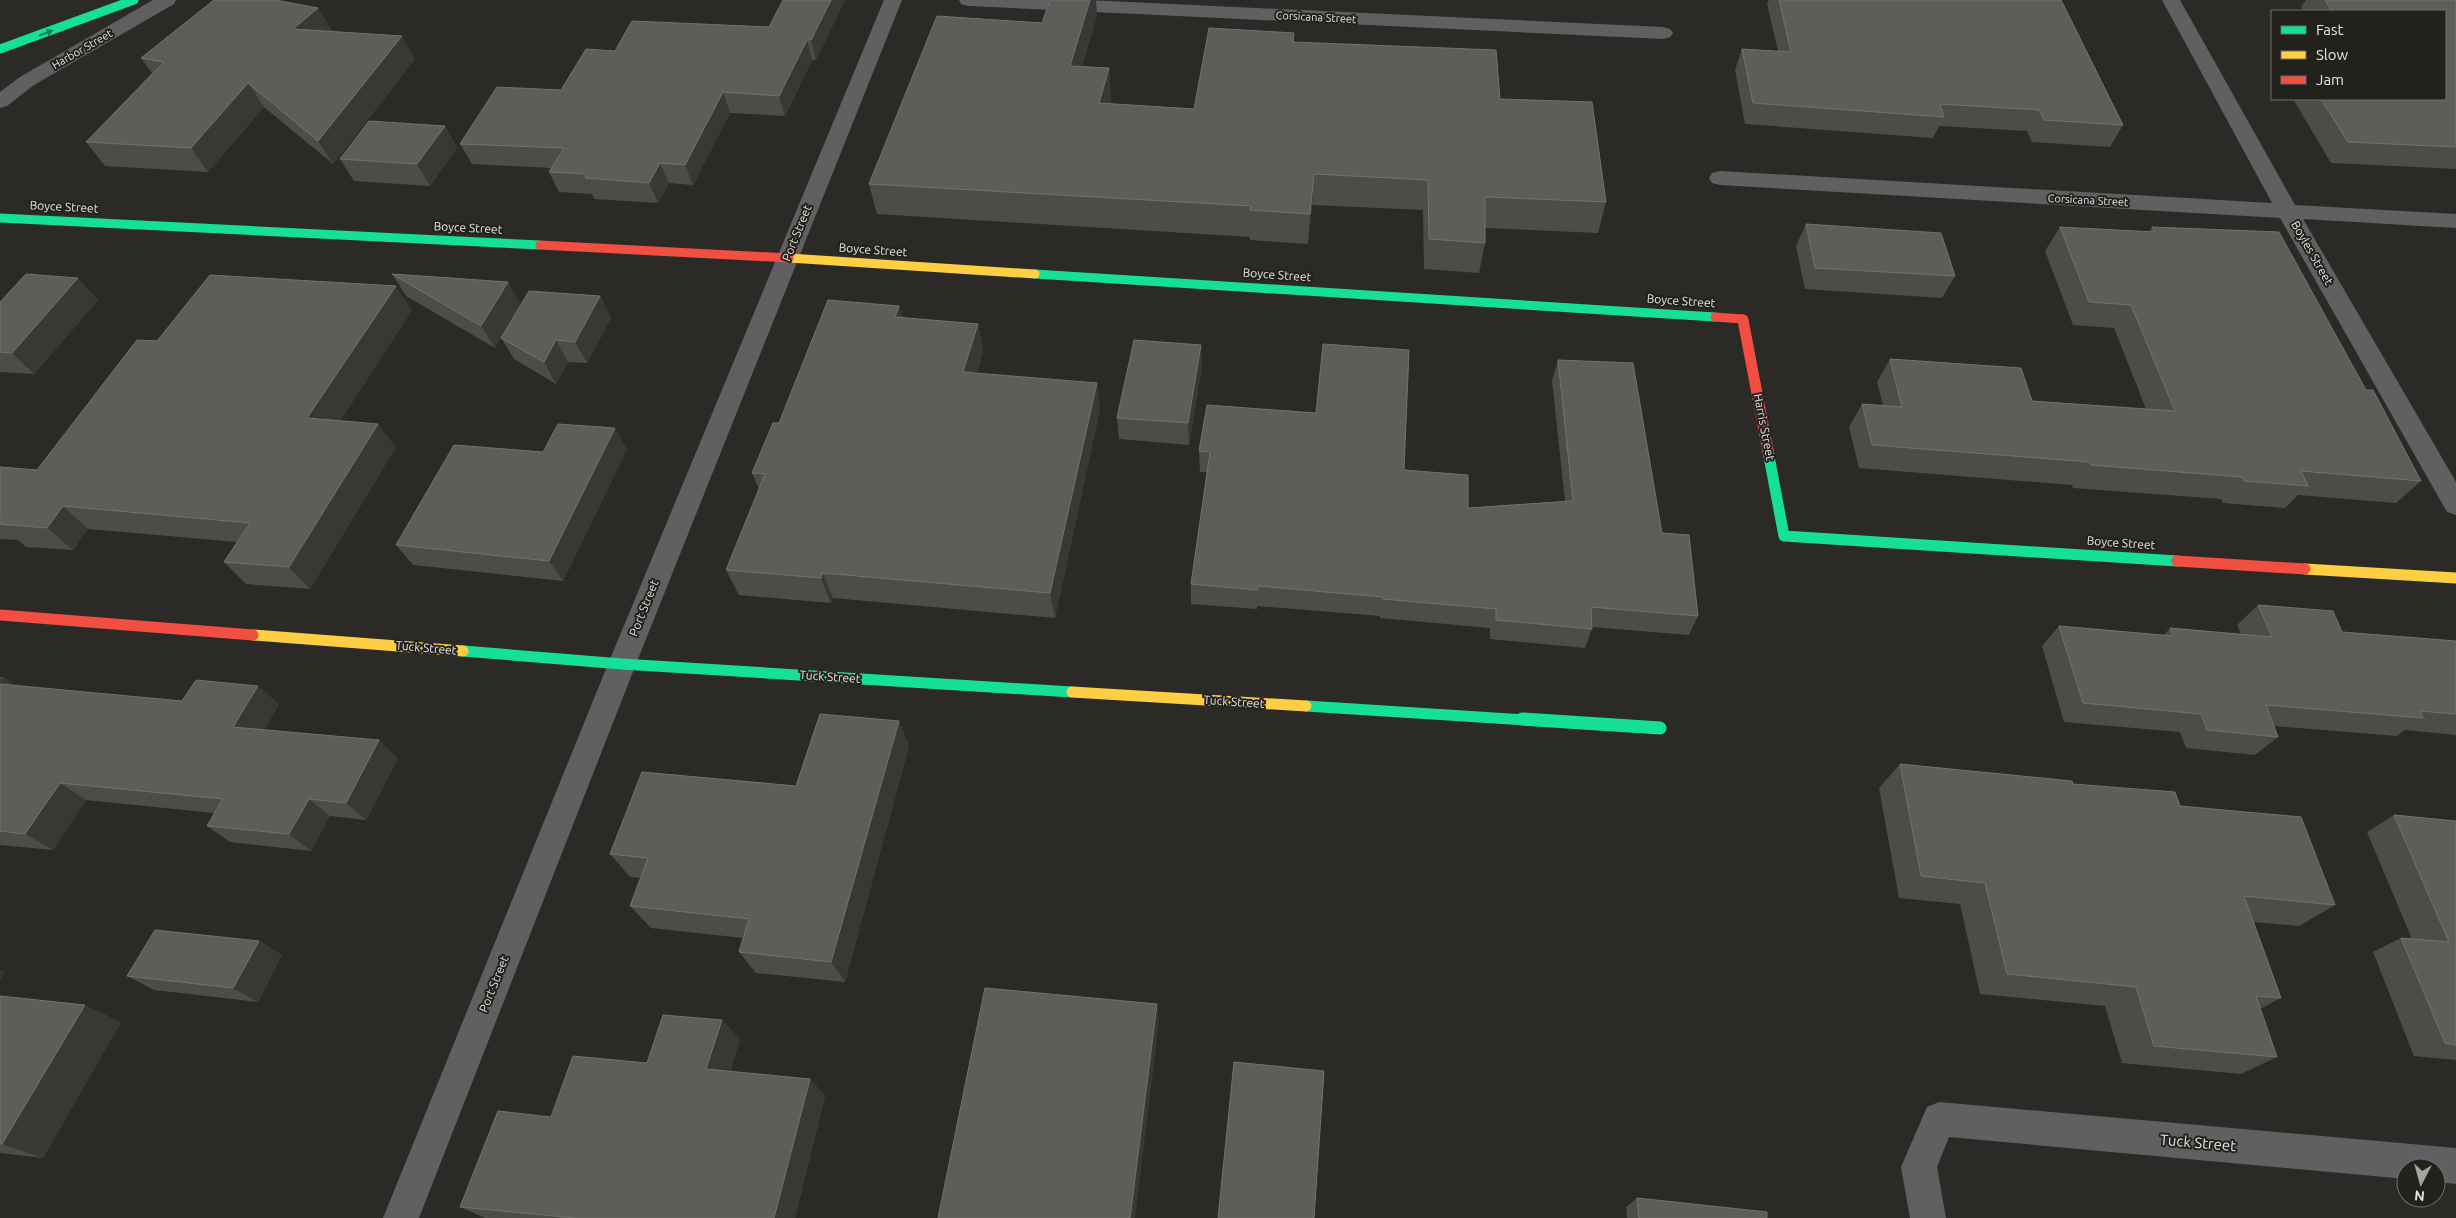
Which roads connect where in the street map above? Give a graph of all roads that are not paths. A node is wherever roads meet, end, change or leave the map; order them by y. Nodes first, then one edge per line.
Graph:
1 (134, 0) edge
2 (167, 0) edge
3 (893, 0) edge
4 (968, 0) edge
5 (2171, 0) edge
6 (1663, 33) dead end
7 (0, 50) edge
8 (0, 102) edge
9 (1720, 178) dead end
10 (2288, 212) junction
11 (0, 218) edge
12 (2456, 221) edge
13 (787, 258) junction
14 (1743, 319) joint
15 (2456, 505) edge
16 (1784, 536) joint
17 (2456, 578) edge
18 (0, 615) edge
19 (622, 664) junction
20 (1660, 728) dead end
21 (2456, 1166) edge
22 (401, 1218) edge
23 (1928, 1218) edge

7 -> 1 street
2 - 8 street, Harbor Street
3 - 13 street, Port Street
4 - 6 street, Corsicana Street
5 - 10 street, Boyles Street
9 - 10 street, Corsicana Street
10 - 12 street, Corsicana Street
10 - 15 street, Boyles Street
11 - 13 street, Boyce Street
13 - 14 street, Boyce Street
13 - 19 street, Port Street
14 - 16 street, Harris Street
16 - 17 street, Boyce Street
18 - 19 street, Tuck Street
19 - 20 street, Tuck Street
19 - 22 street, Port Street
21 - 23 street, Tuck Street

